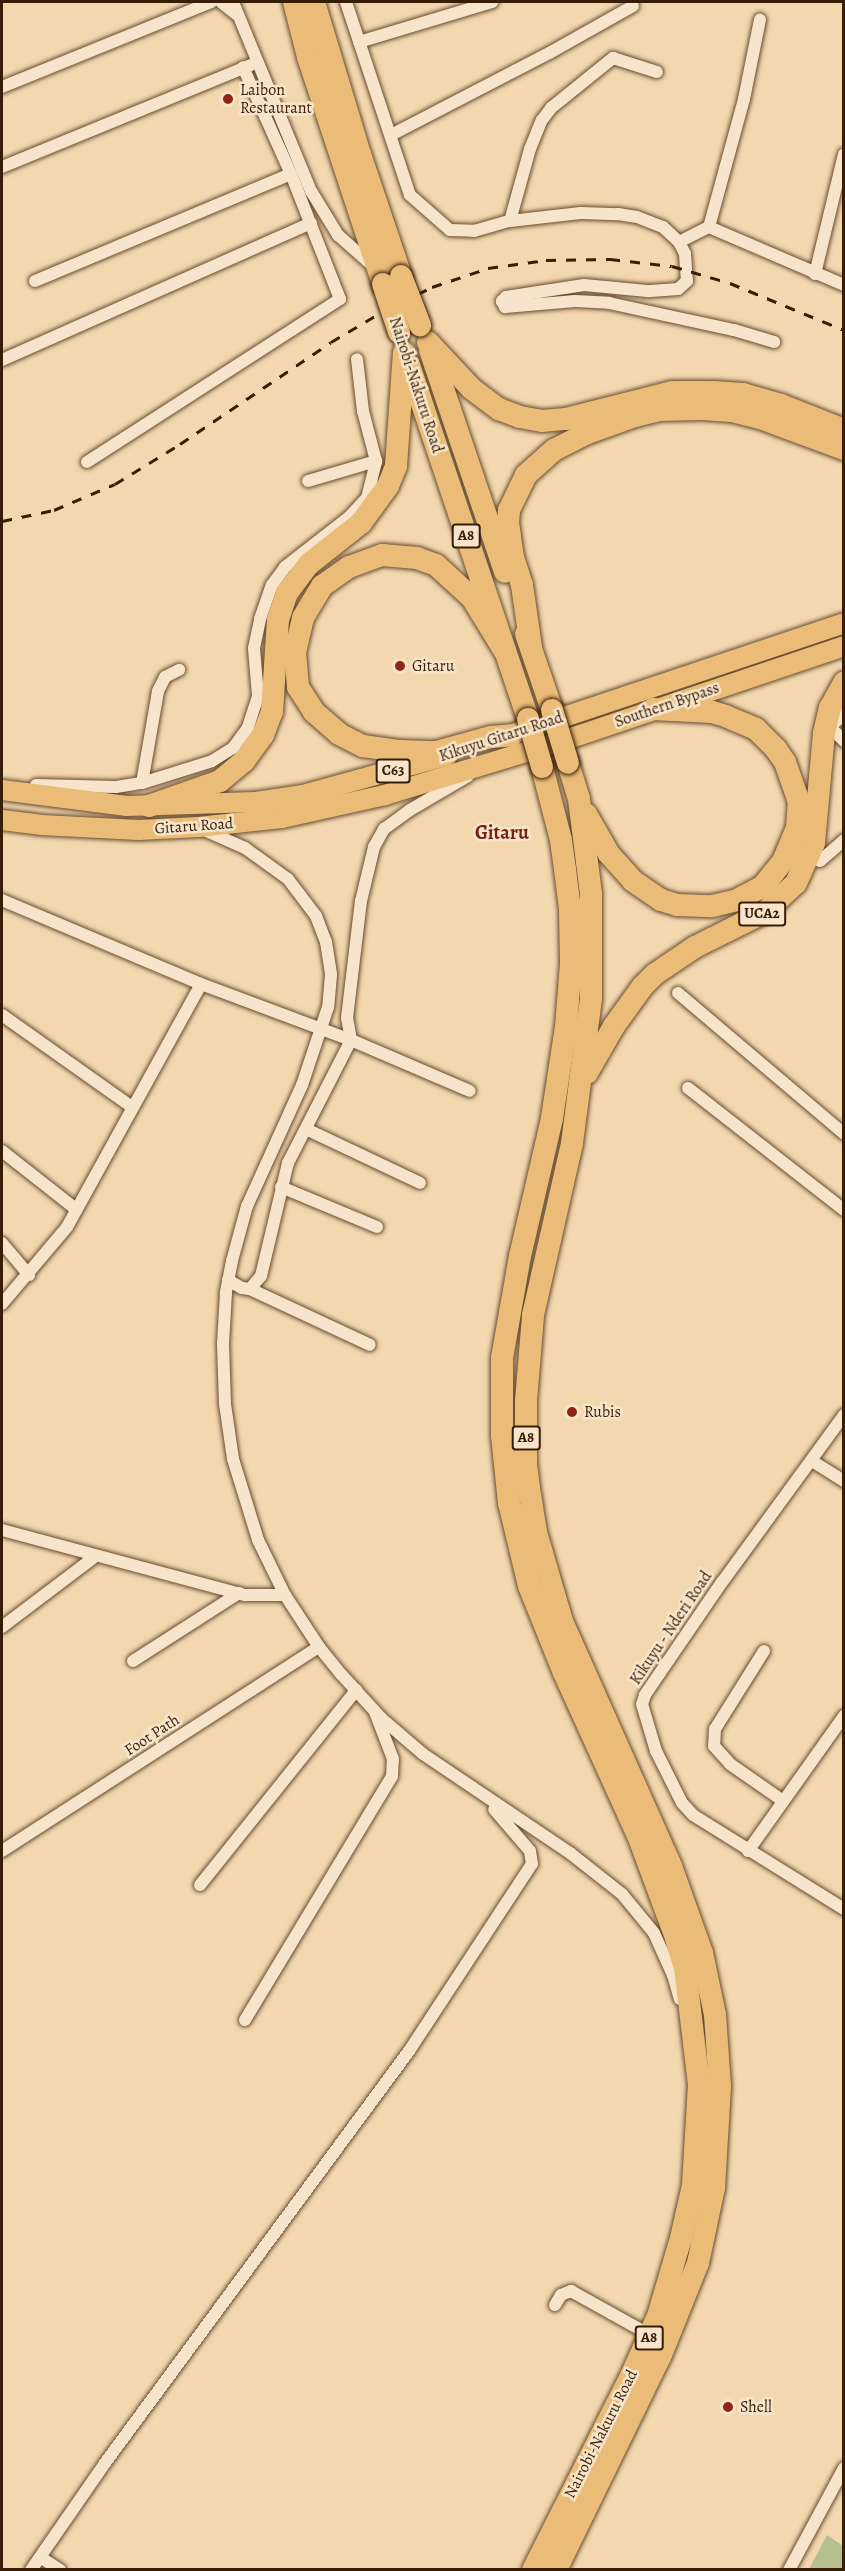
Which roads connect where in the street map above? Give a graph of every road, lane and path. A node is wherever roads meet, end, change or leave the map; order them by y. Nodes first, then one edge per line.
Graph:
1 (211, 2) edge
2 (221, 2) edge
3 (294, 2) edge
4 (314, 2) edge
5 (346, 2) edge
6 (492, 2) edge
7 (633, 6) dead end
8 (235, 8) edge
9 (760, 20) dead end
10 (359, 42) junction
11 (258, 64) junction
12 (243, 67) junction
13 (657, 72) dead end
14 (2, 87) edge
15 (391, 135) junction
16 (843, 154) edge
17 (2, 167) edge
18 (291, 174) junction
19 (510, 221) junction
20 (310, 223) junction
21 (709, 227) junction
22 (679, 242) junction
23 (815, 274) junction
24 (387, 277) junction
25 (35, 281) dead end
26 (843, 285) edge
27 (412, 338) junction
28 (774, 342) dead end
29 (357, 359) dead end
30 (2, 360) edge
31 (843, 430) edge
32 (843, 448) edge
33 (376, 461) junction
34 (87, 462) dead end
35 (308, 481) dead end
36 (843, 623) edge
37 (843, 646) edge
38 (531, 647) junction
39 (504, 650) junction
40 (179, 670) dead end
41 (843, 683) edge
42 (654, 709) junction
43 (843, 714) edge
44 (520, 727) junction
45 (843, 741) edge
46 (491, 761) junction
47 (2, 781) edge
48 (142, 783) junction
49 (2, 790) edge
50 (579, 799) junction
51 (149, 806) junction
52 (2, 820) edge
53 (198, 827) junction
54 (843, 840) edge
55 (820, 861) dead end
56 (2, 900) edge
57 (201, 984) junction
58 (678, 993) dead end
59 (2, 1015) edge
60 (321, 1031) junction
61 (351, 1040) junction
62 (581, 1083) junction
63 (688, 1088) dead end
64 (470, 1091) dead end
65 (132, 1107) junction
66 (306, 1129) junction
67 (843, 1134) edge
68 (2, 1151) edge
69 (420, 1183) dead end
70 (281, 1187) junction
71 (77, 1210) junction
72 (843, 1210) edge
73 (377, 1227) dead end
74 (2, 1243) edge
75 (29, 1275) junction
76 (228, 1280) junction
77 (250, 1289) junction
78 (2, 1304) edge
79 (370, 1345) dead end
80 (843, 1415) edge
81 (812, 1461) junction
82 (843, 1481) edge
83 (2, 1530) edge
84 (96, 1556) junction
85 (239, 1593) junction
86 (285, 1595) junction
87 (2, 1627) edge
88 (319, 1647) junction
89 (764, 1651) dead end
90 (133, 1661) dead end
91 (356, 1690) junction
92 (375, 1710) junction
93 (843, 1716) edge
94 (483, 1797) junction
95 (783, 1801) junction
96 (2, 1851) edge
97 (748, 1851) junction
98 (200, 1885) dead end
99 (843, 1909) edge
100 (245, 2020) dead end
101 (699, 2085) junction
102 (555, 2305) dead end
103 (650, 2335) junction
104 (843, 2468) edge
105 (40, 2557) junction
106 (31, 2570) edge
107 (60, 2570) edge
108 (533, 2570) edge
109 (556, 2570) edge
110 (789, 2570) edge

1 - 14 street
2 - 8 street
3 - 24 highway, Nairobi-Nakuru Road / A8
4 - 24 highway, Nairobi-Nakuru Road / A8
5 - 10 street
6 - 10 street
7 - 15 street
8 - 11 street
9 - 21 street
10 - 15 street
11 - 12 street
11 - 24 street
12 - 17 street
12 - 18 street
13 - 19 street
15 - 19 street
16 - 23 street
18 - 20 street
18 - 25 street
19 - 22 street
20 - 30 street
20 - 34 street
21 - 22 street
21 - 23 street
22 - 28 street
23 - 26 street
24 - 27 highway, Nairobi-Nakuru Road / A8, bridge
27 - 31 highway
27 - 38 highway, Nairobi-Nakuru Road / A8
27 - 39 highway, Nairobi-Nakuru Road / A8
27 - 51 highway, C63
29 - 33 street
32 - 38 highway
33 - 35 street
33 - 48 street
36 - 44 main road, Kikuyu Gitaru Road / C63
37 - 42 main road, Southern Bypass / C63
38 - 50 highway, Nairobi-Nakuru Road / A8, bridge
39 - 44 highway, Nairobi-Nakuru Road / A8
39 - 44 highway
40 - 48 street
41 - 62 highway, UCA2
42 - 46 main road, Southern Bypass / C63
42 - 50 highway
43 - 45 street
44 - 51 main road, Kikuyu Gitaru Road / C63
44 - 101 highway, Nairobi-Nakuru Road / A8, bridge
46 - 53 main road, Gitaru Road / C63
46 - 61 street
47 - 48 street
49 - 51 main road, Gitaru Road / C63
50 - 62 highway, A8
52 - 53 main road, Gitaru Road / C63
53 - 60 street
54 - 55 street
56 - 57 street
57 - 60 street
57 - 65 street
58 - 67 street
59 - 65 street
60 - 61 street
60 - 76 street
61 - 64 street
61 - 66 street
62 - 109 highway, A8
63 - 72 street
65 - 71 street
66 - 69 street
66 - 70 street
68 - 71 street
70 - 73 street
70 - 77 street
71 - 75 street
74 - 75 street
75 - 78 street
76 - 77 street
76 - 86 street
77 - 79 street
80 - 81 street, Kikuyu - Nderi Road
81 - 82 street
81 - 97 street, Kikuyu - Nderi Road
83 - 84 street
84 - 85 street
84 - 87 street
85 - 86 street
85 - 90 street
86 - 88 street
88 - 91 street
88 - 96 street, Foot Path
89 - 95 street
91 - 92 street
91 - 98 street
92 - 94 street
92 - 100 street
93 - 95 street
94 - 101 street
94 - 105 street
95 - 97 street
97 - 99 street, Kikuyu - Nderi Road
101 - 103 highway, Nairobi-Nakuru Road / A8
102 - 103 street
103 - 108 highway, Nairobi-Nakuru Road / A8
104 - 110 street
105 - 106 street
105 - 107 street

